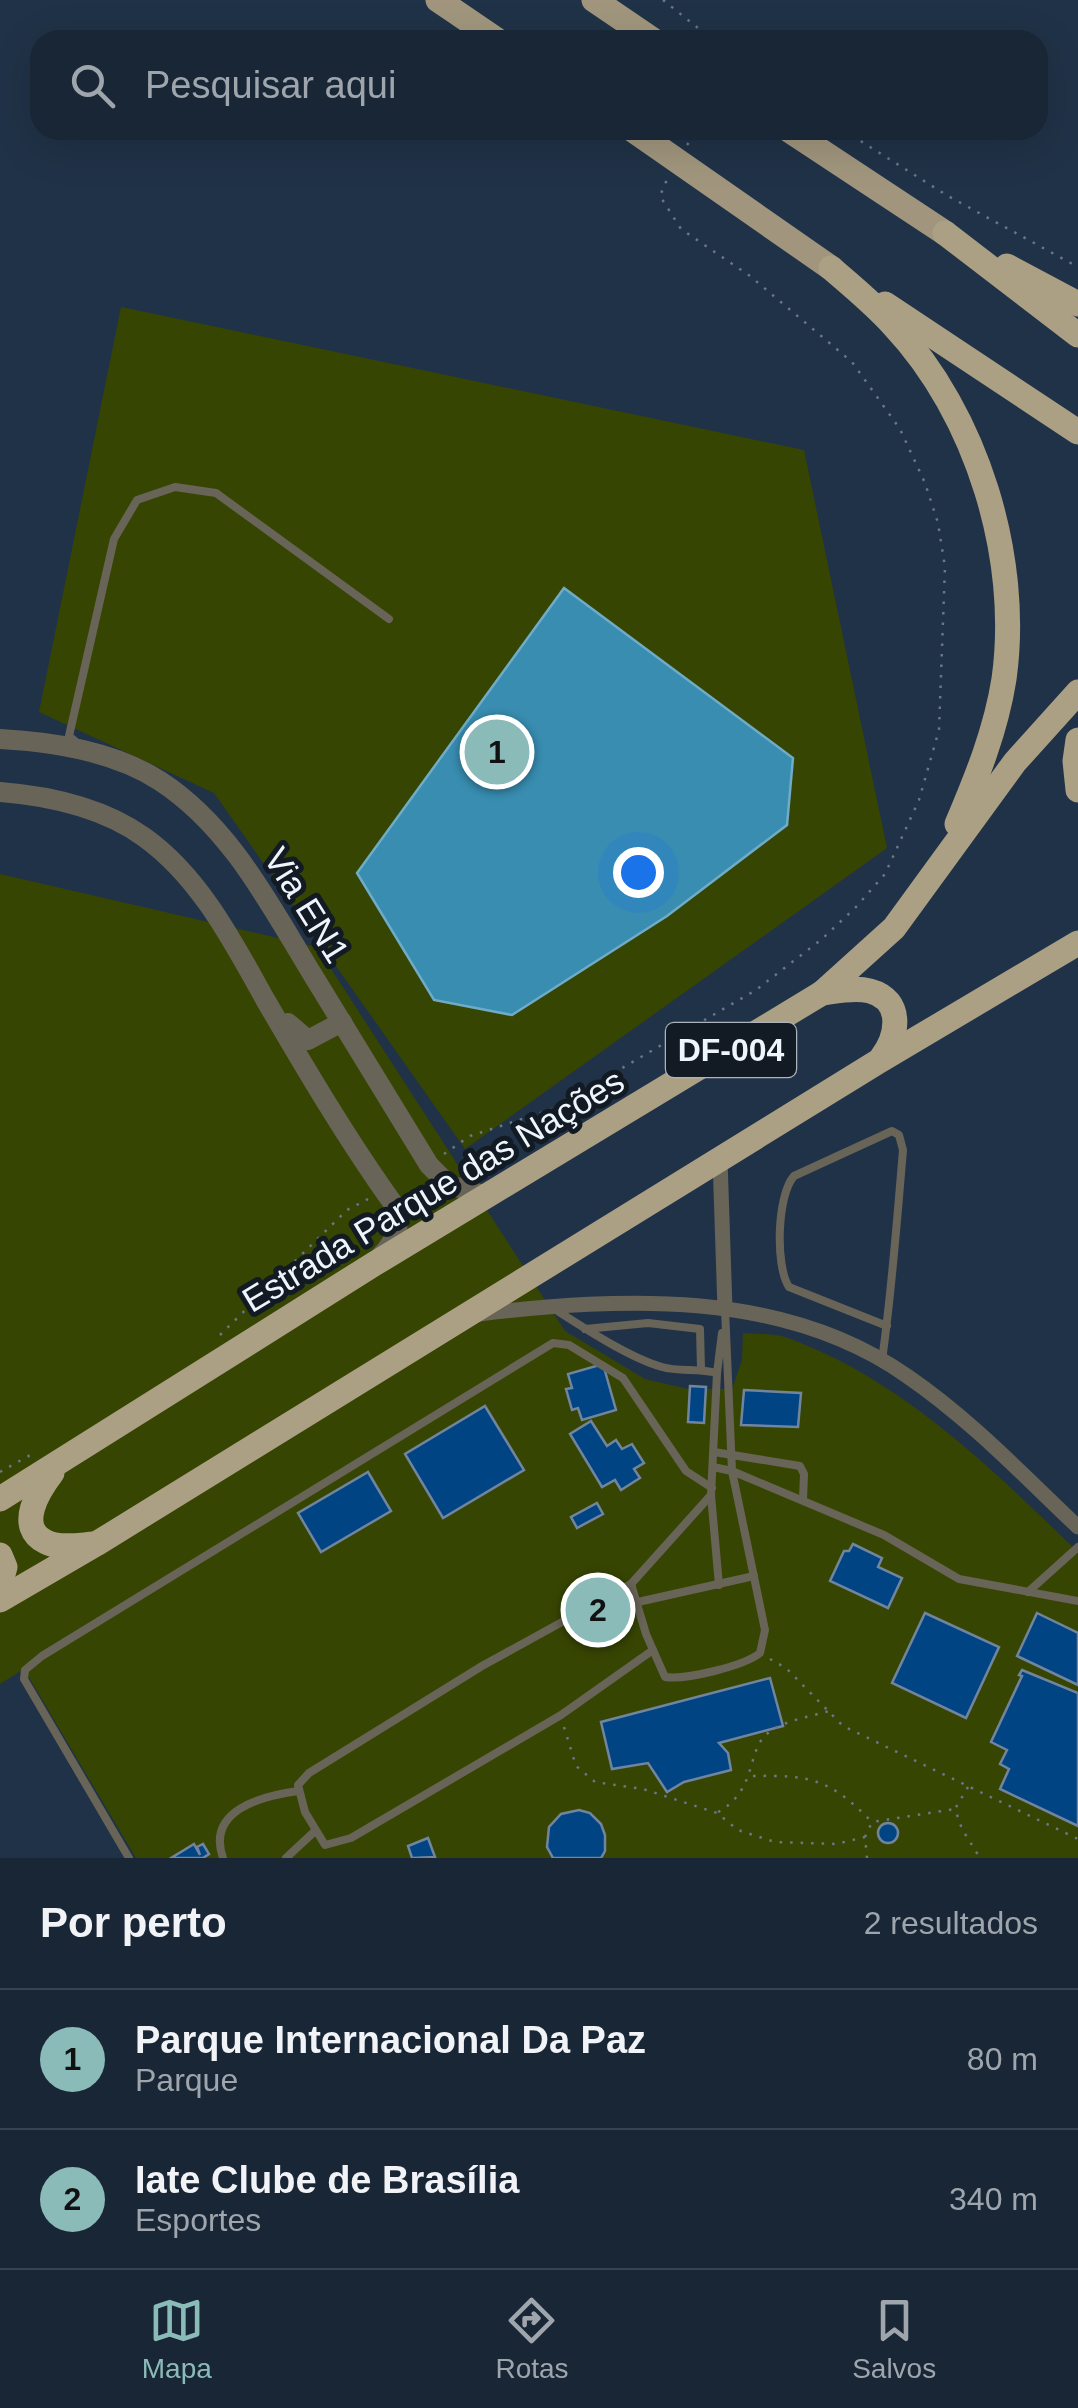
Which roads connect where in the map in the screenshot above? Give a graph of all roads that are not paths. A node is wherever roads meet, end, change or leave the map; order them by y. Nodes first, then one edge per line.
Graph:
1 (438, 0) edge
2 (594, 0) edge
3 (482, 30) edge
4 (638, 30) edge
5 (647, 140) edge
6 (804, 140) edge
7 (945, 233) junction
8 (831, 268) junction
9 (1078, 304) edge
10 (1078, 335) edge
11 (1078, 432) edge
12 (389, 620) dead end
13 (1078, 692) edge
14 (0, 739) edge
15 (1078, 740) edge
16 (86, 751) junction
17 (1078, 790) edge
18 (0, 792) edge
19 (940, 865) junction
20 (1078, 943) edge
21 (822, 993) junction
22 (268, 1004) junction
23 (342, 1022) junction
24 (879, 1061) junction
25 (720, 1160) junction
26 (488, 1196) junction
27 (374, 1264) junction
28 (550, 1306) junction
29 (725, 1309) junction
30 (468, 1315) junction
31 (887, 1326) junction
32 (585, 1329) junction
33 (882, 1360) junction
34 (701, 1369) junction
35 (716, 1373) junction
36 (714, 1452) junction
37 (732, 1455) junction
38 (62, 1461) junction
39 (713, 1467) junction
40 (732, 1470) junction
41 (712, 1492) junction
42 (0, 1500) edge
43 (803, 1500) junction
44 (1078, 1528) edge
45 (96, 1544) junction
46 (1078, 1547) edge
47 (0, 1554) edge
48 (754, 1576) junction
49 (0, 1584) edge
50 (631, 1584) junction
51 (719, 1584) junction
52 (1028, 1592) junction
53 (0, 1600) edge
54 (1078, 1601) edge
55 (638, 1602) junction
56 (652, 1650) junction
57 (298, 1791) junction
58 (315, 1831) junction
59 (129, 1858) edge
60 (223, 1858) edge
61 (286, 1858) edge

1 - 3 main road
2 - 4 main road
5 - 8 main road
6 - 7 main road
7 - 9 highway
7 - 10 highway
8 - 11 highway
8 - 19 highway
12 - 16 lane
13 - 19 highway, Estrada Parque das Nações / DF-004
14 - 16 street, Via EN1
15 - 17 highway
16 - 23 street, Via EN1
18 - 22 street
19 - 21 highway, Estrada Parque das Nações / DF-004
20 - 24 highway, DF-004
21 - 24 highway
21 - 26 highway, Estrada Parque das Nações / DF-004
22 - 23 street
22 - 27 street
23 - 26 street, Via EN1
24 - 25 highway, DF-004
25 - 29 street
25 - 30 highway, DF-004
26 - 27 highway, Estrada Parque das Nações / DF-004
27 - 38 highway, Estrada Parque das Nações / DF-004
28 - 29 street
28 - 30 street
28 - 32 lane
29 - 33 street
29 - 35 lane
29 - 37 lane
30 - 45 highway, DF-004
31 - 31 lane
31 - 33 lane
32 - 34 lane
32 - 34 lane
33 - 44 street
34 - 35 lane
35 - 36 lane
36 - 37 lane
36 - 39 lane
37 - 40 lane
37 - 43 lane
38 - 42 highway, Estrada Parque das Nações / DF-004
38 - 45 highway
39 - 40 lane
39 - 41 lane
40 - 43 lane
40 - 48 lane
41 - 50 lane
41 - 51 lane
41 - 59 lane
43 - 52 lane
45 - 53 highway, DF-004
46 - 52 lane
47 - 49 highway
48 - 51 lane
48 - 56 lane
50 - 55 lane
50 - 57 lane
51 - 55 lane
52 - 54 lane
55 - 56 lane
56 - 58 lane
57 - 58 lane
57 - 60 lane
58 - 61 lane

